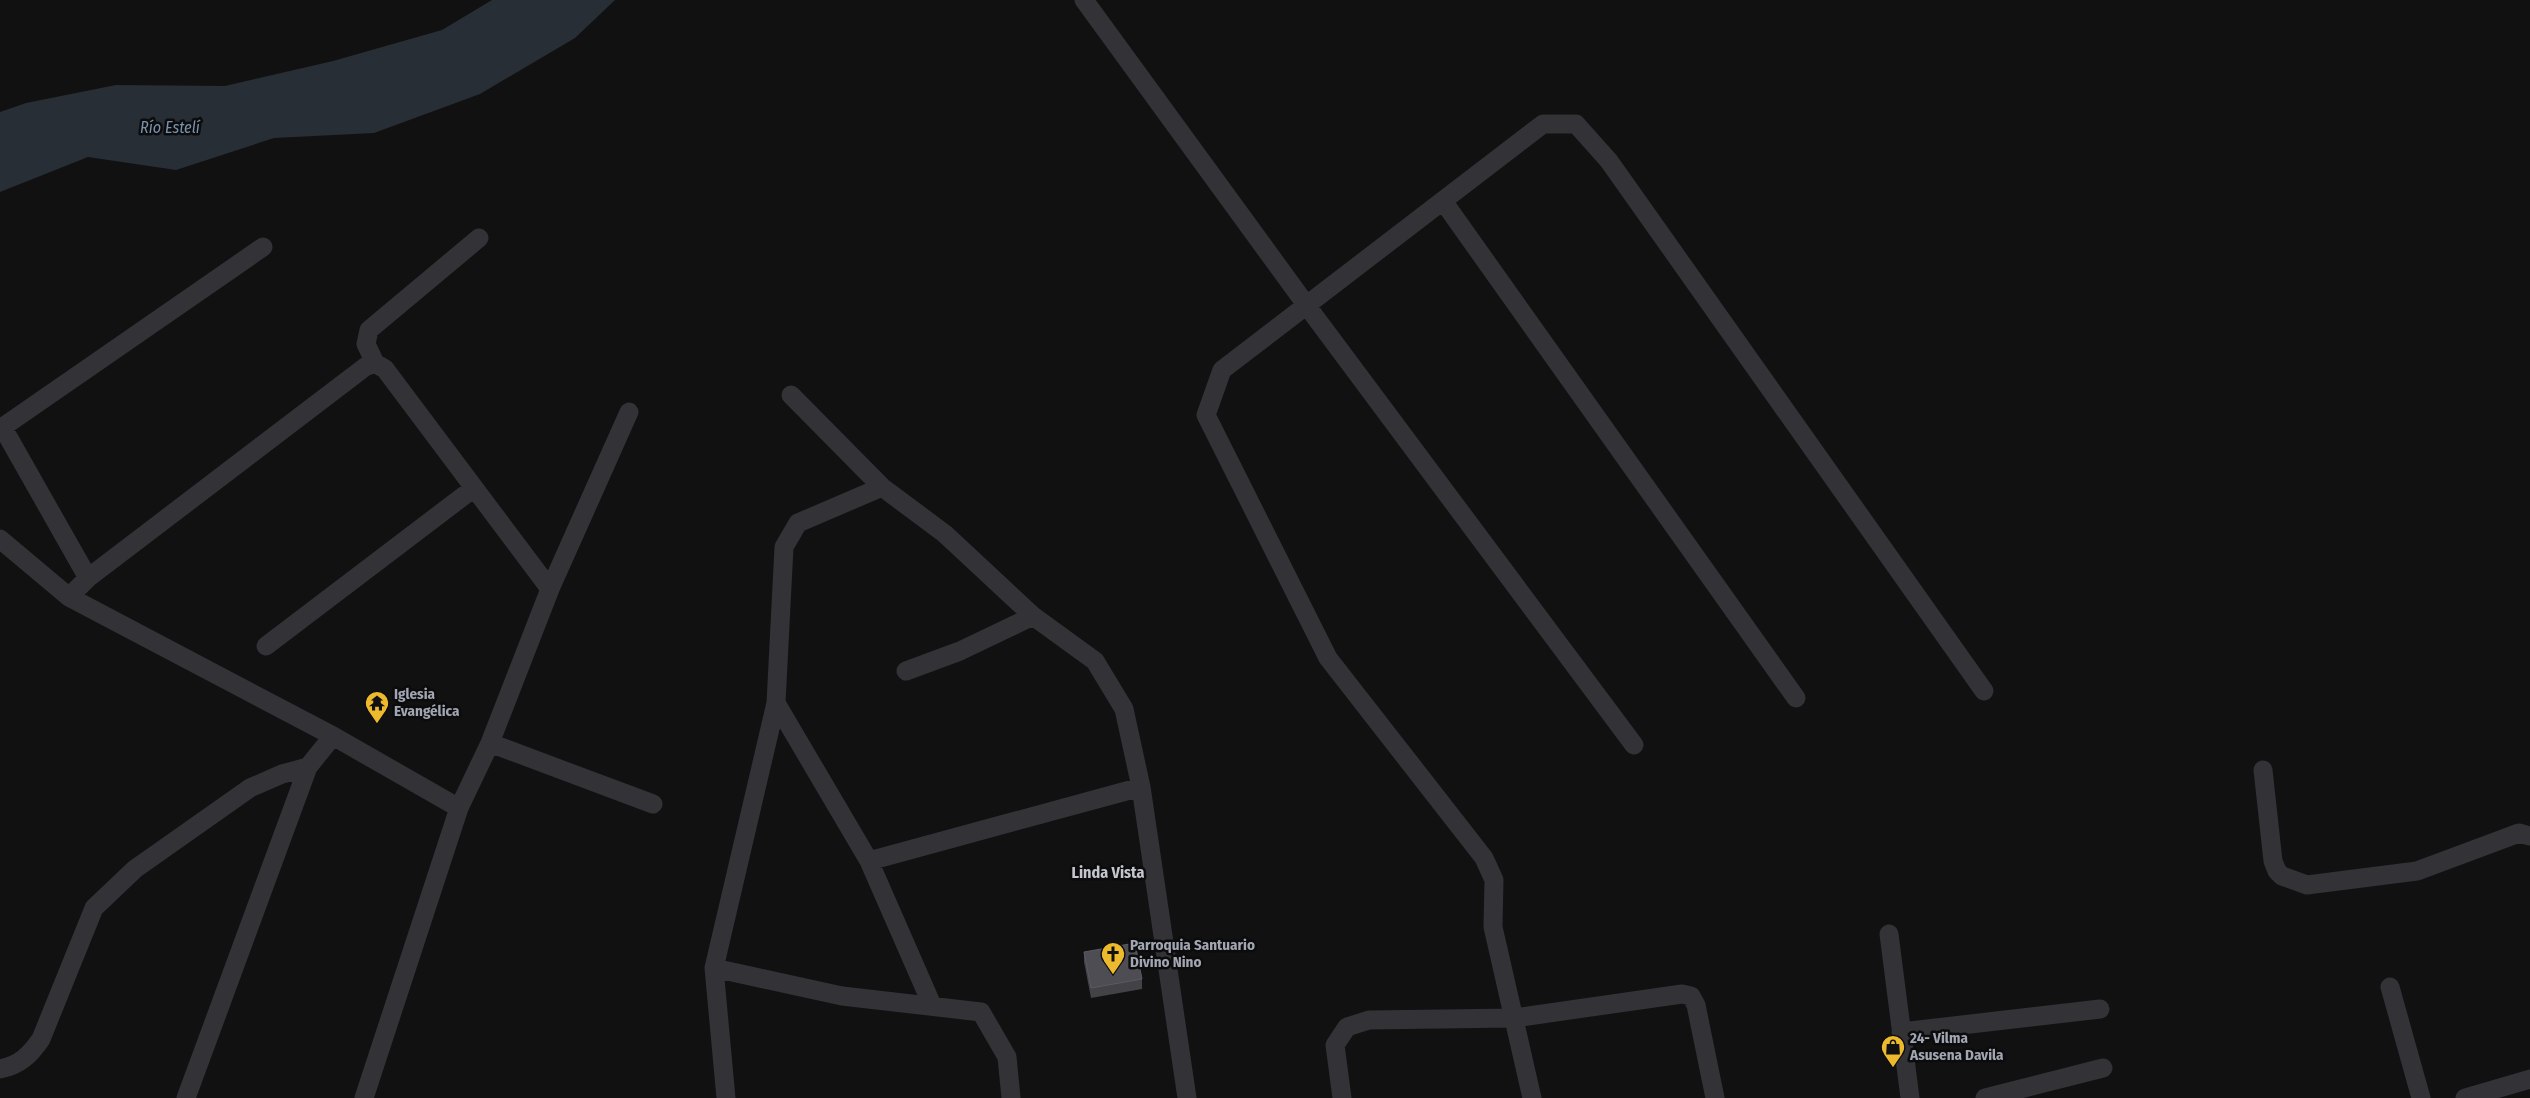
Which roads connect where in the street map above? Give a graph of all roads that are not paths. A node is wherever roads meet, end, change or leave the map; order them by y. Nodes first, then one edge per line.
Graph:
1 (1084, 0) edge
2 (1443, 201) junction
3 (479, 238) dead end
4 (263, 247) dead end
5 (1307, 306) junction
6 (375, 363) junction
7 (791, 395) dead end
8 (629, 412) dead end
9 (1, 428) edge
10 (882, 487) junction
11 (474, 488) junction
12 (0, 539) edge
13 (88, 578) junction
14 (550, 589) junction
15 (69, 597) junction
16 (1032, 616) junction
17 (266, 646) dead end
18 (906, 671) dead end
19 (1984, 691) dead end
20 (1796, 698) dead end
21 (776, 703) junction
22 (333, 736) junction
23 (490, 743) junction
24 (1634, 745) dead end
25 (308, 767) junction
26 (2263, 770) dead end
27 (1141, 787) junction
28 (652, 804) dead end
29 (459, 808) junction
30 (2530, 836) edge
31 (869, 861) junction
32 (1889, 934) dead end
33 (714, 968) junction
34 (2390, 987) dead end
35 (932, 1005) junction
36 (2100, 1009) dead end
37 (1514, 1018) junction
38 (1901, 1032) junction
39 (0, 1068) edge
40 (2103, 1068) dead end
41 (2530, 1080) edge
42 (186, 1098) edge
43 (364, 1098) edge
44 (726, 1098) edge
45 (1012, 1098) edge
46 (1187, 1098) edge
47 (1342, 1098) edge
48 (1532, 1098) edge
49 (1715, 1098) edge
50 (1910, 1098) edge
51 (1985, 1098) edge
52 (2421, 1098) edge
53 (2465, 1098) edge

1 - 5 street
2 - 5 street
2 - 19 street
2 - 20 street
3 - 6 street
4 - 9 street
5 - 24 street
5 - 37 street
6 - 11 street
6 - 13 street
7 - 10 street
8 - 14 street
9 - 13 street
10 - 16 street
10 - 21 street
11 - 14 street
11 - 17 street
12 - 15 street
13 - 15 street
14 - 23 street
15 - 22 street
16 - 18 street
16 - 27 street
21 - 31 street
21 - 33 street
22 - 25 street
22 - 29 street
23 - 28 street
23 - 29 street
25 - 39 street
25 - 42 street
26 - 30 street
27 - 31 street
27 - 46 street
29 - 43 street
31 - 35 street
32 - 38 street
33 - 35 street
33 - 44 street
34 - 52 street
35 - 45 street
36 - 38 street
37 - 47 street
37 - 48 street
37 - 49 street
38 - 50 street
40 - 51 street
41 - 53 street

